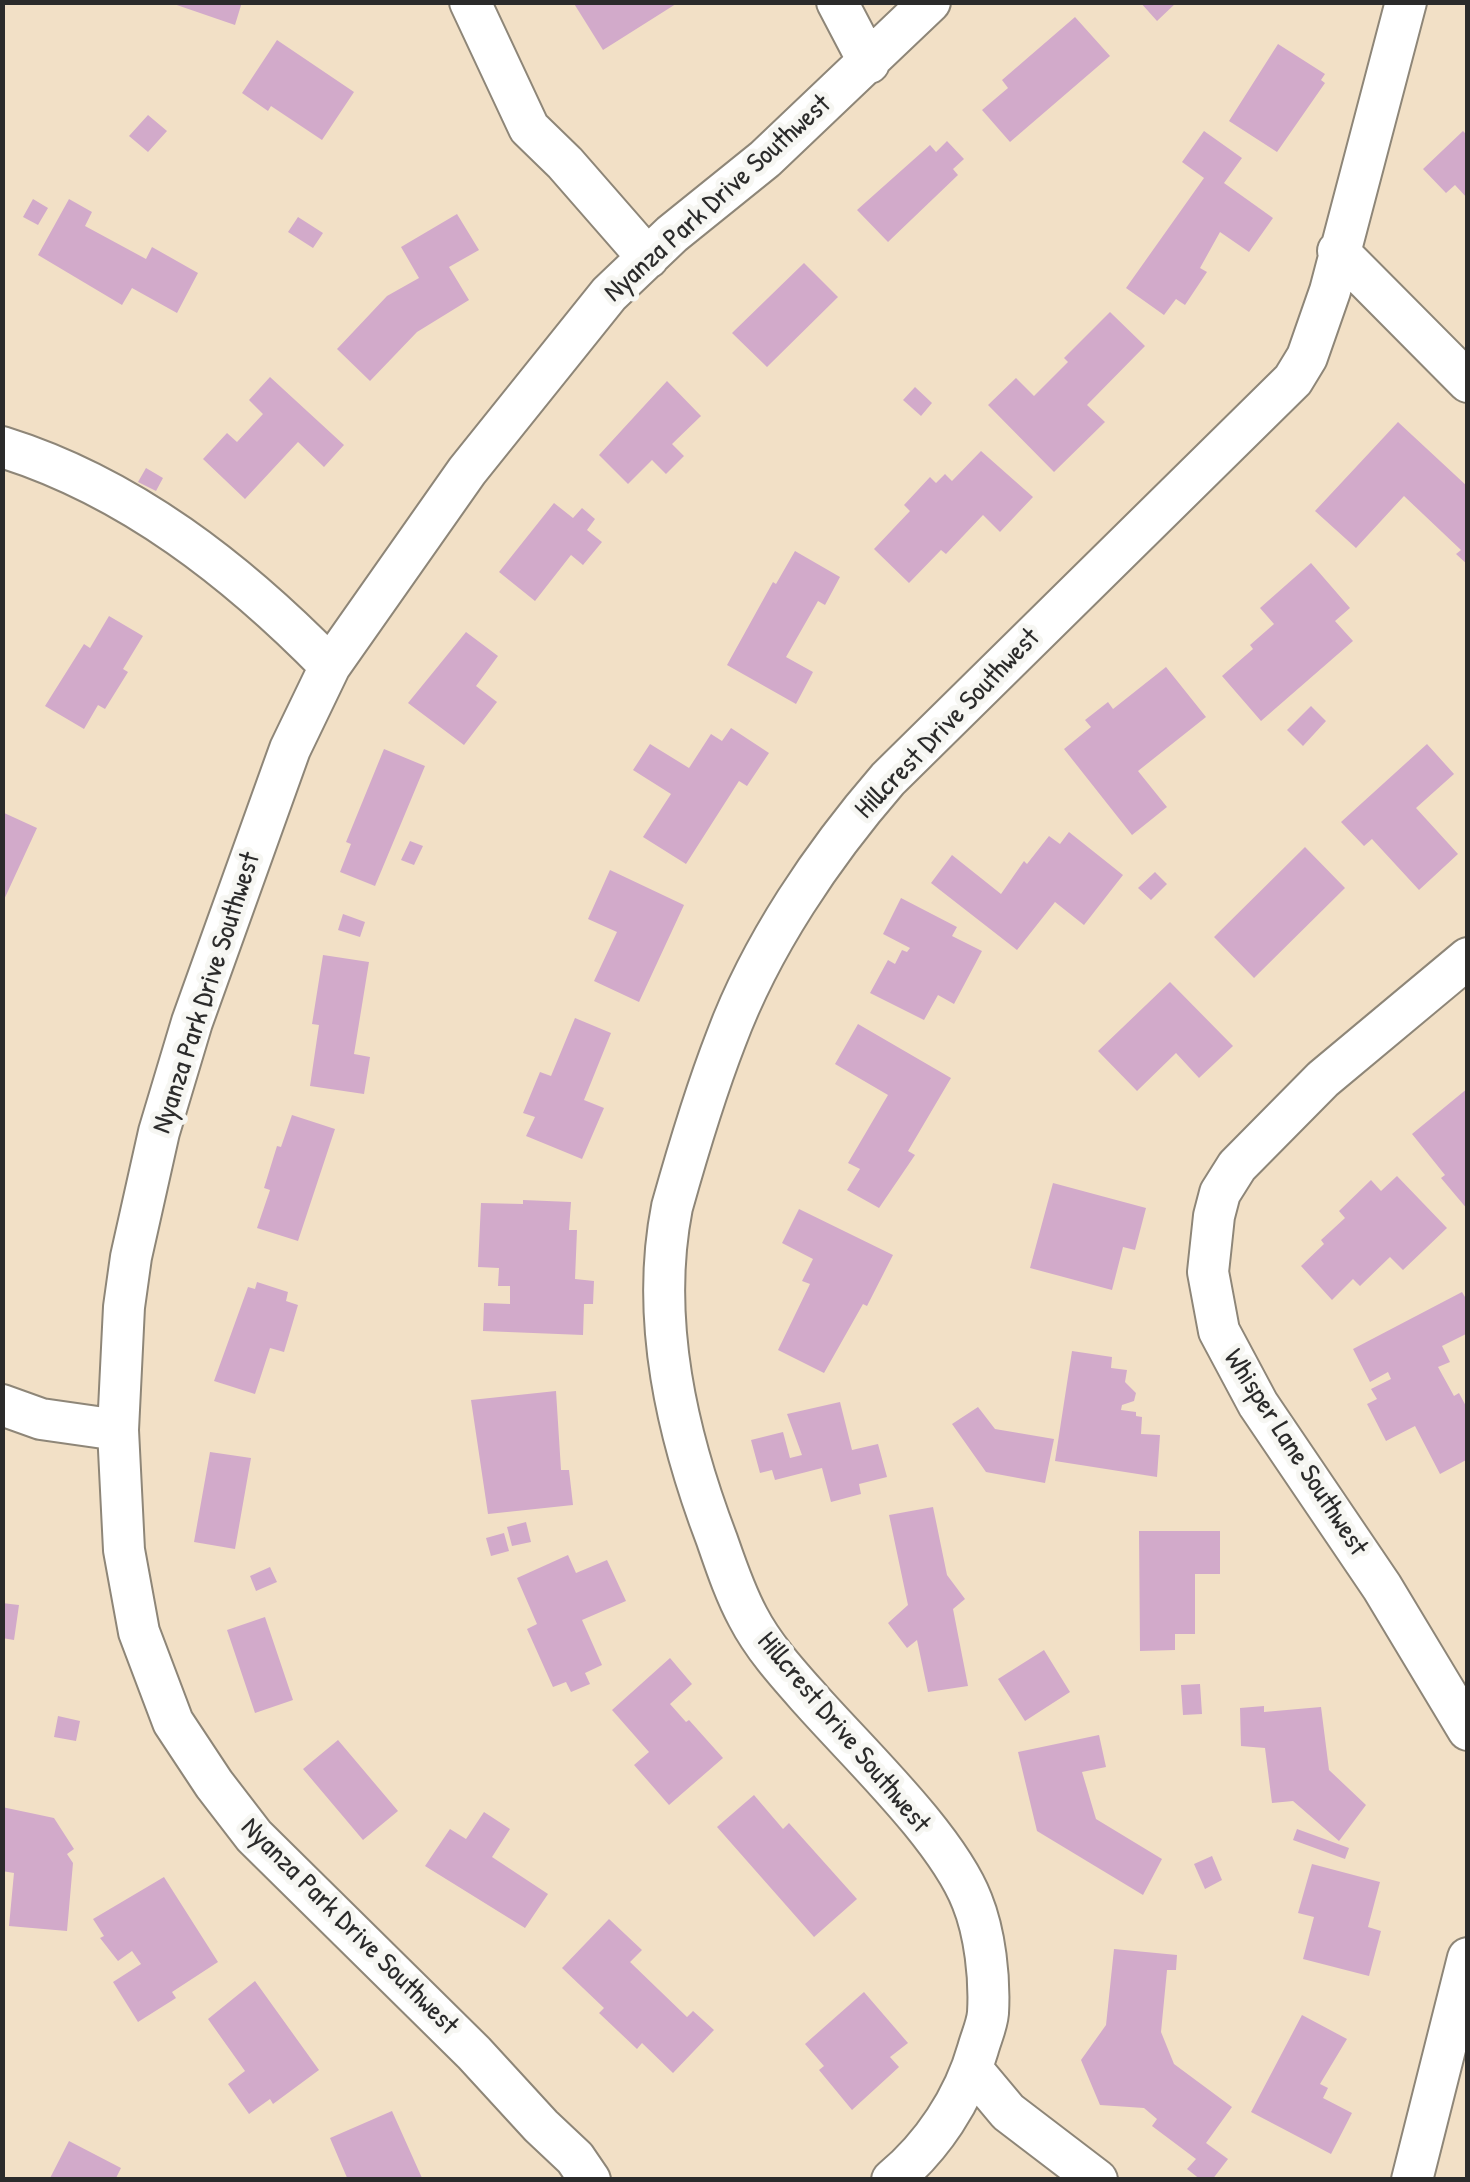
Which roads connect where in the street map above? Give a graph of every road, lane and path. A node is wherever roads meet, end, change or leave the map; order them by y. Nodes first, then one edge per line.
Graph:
1 (470, 2) edge
2 (838, 2) edge
3 (930, 2) edge
4 (1406, 2) edge
5 (869, 62) junction
6 (1338, 252) junction
7 (648, 258) junction
8 (1468, 382) edge
9 (2, 447) edge
10 (330, 666) junction
11 (1468, 958) edge
12 (2, 1405) edge
13 (118, 1430) junction
14 (1468, 1730) edge
15 (1468, 1958) edge
16 (972, 2068) junction
17 (590, 2180) edge
18 (892, 2180) edge
19 (1097, 2180) edge
20 (1412, 2180) edge

1 - 7 street
2 - 5 street
3 - 5 street, Nyanza Park Drive Southwest
4 - 6 street, Hillcrest Drive Southwest
5 - 7 street, Nyanza Park Drive Southwest
6 - 8 street
6 - 16 street, Hillcrest Drive Southwest
7 - 10 street, Nyanza Park Drive Southwest
9 - 10 street
10 - 13 street, Nyanza Park Drive Southwest
11 - 14 street, Whisper Lane Southwest
12 - 13 street
13 - 17 street, Nyanza Park Drive Southwest
15 - 20 street
16 - 18 street, Hillcrest Drive Southwest
16 - 19 street

